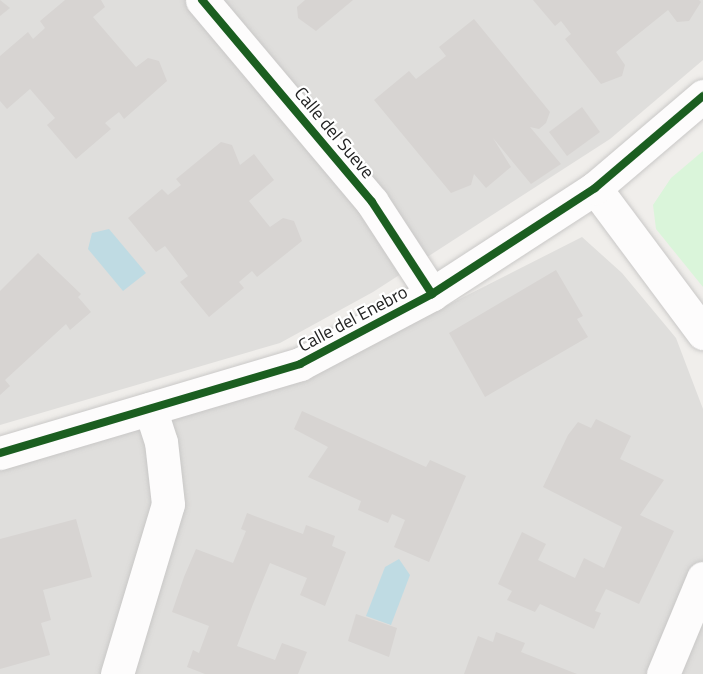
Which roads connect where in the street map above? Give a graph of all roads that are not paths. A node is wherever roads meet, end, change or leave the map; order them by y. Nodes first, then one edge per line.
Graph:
1 (202, 0) edge
2 (703, 96) edge
3 (595, 188) junction
4 (432, 294) junction
5 (703, 333) edge
6 (150, 410) junction
7 (0, 453) edge
8 (703, 578) edge
9 (117, 674) edge
10 (663, 674) edge

1 - 4 street, Calle del Sueve
2 - 3 street, Calle del Enebro
3 - 4 street, Calle del Enebro
3 - 5 street
4 - 6 street, Calle del Enebro
6 - 7 street, Calle del Enebro
6 - 9 street
8 - 10 street

